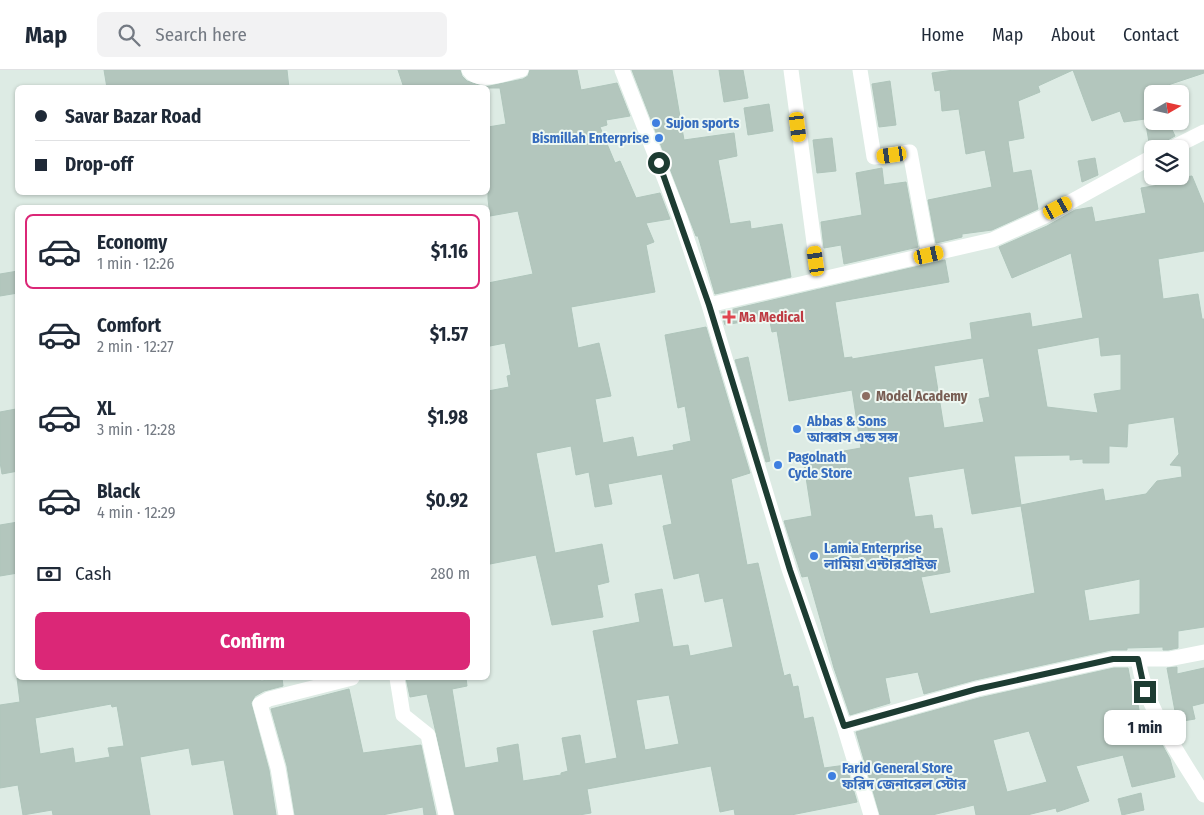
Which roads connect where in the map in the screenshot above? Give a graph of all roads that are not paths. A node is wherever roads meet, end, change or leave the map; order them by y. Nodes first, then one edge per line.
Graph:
1 (468, 70) edge
2 (521, 70) edge
3 (622, 70) edge
4 (791, 70) edge
5 (860, 70) edge
6 (1204, 132) edge
7 (1188, 140) edge
8 (1144, 161) edge
9 (929, 255) junction
10 (819, 280) junction
11 (709, 305) junction
12 (1204, 652) edge
13 (1138, 659) junction
14 (344, 680) edge
15 (397, 680) edge
16 (844, 726) junction
17 (1204, 795) edge
18 (286, 815) edge
19 (446, 815) edge
20 (871, 815) edge

1 - 2 street
3 - 11 street
4 - 10 street
5 - 9 street
6 - 7 street
8 - 9 street
9 - 10 street
10 - 11 street
11 - 16 street
12 - 13 street
13 - 16 street
13 - 17 street
14 - 18 street
15 - 19 street
16 - 20 street

